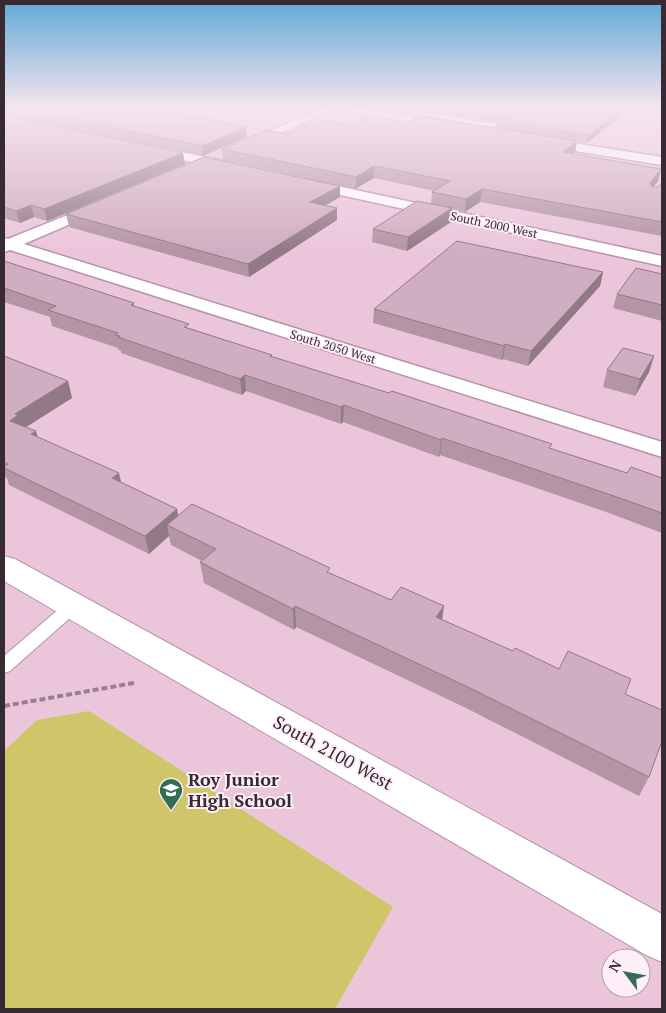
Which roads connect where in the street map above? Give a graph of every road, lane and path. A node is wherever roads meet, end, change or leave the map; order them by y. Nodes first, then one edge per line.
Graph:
1 (179, 156) edge
2 (219, 156) edge
3 (632, 156) edge
4 (662, 161) edge
5 (206, 162) junction
6 (188, 169) edge
7 (250, 171) edge
8 (289, 180) edge
9 (116, 199) edge
10 (5, 245) edge
11 (662, 261) edge
12 (662, 450) edge
13 (4, 567) edge
14 (74, 606) junction
15 (4, 666) edge
16 (134, 682) dead end
17 (4, 706) edge
18 (662, 939) edge

1 - 5 street
2 - 5 street
3 - 4 street
5 - 6 street
5 - 7 street
8 - 11 street, South 2000 West
9 - 10 street
10 - 12 street, South 2050 West
13 - 14 street, South 2100 West
14 - 15 lane
14 - 18 street, South 2100 West
16 - 17 path

